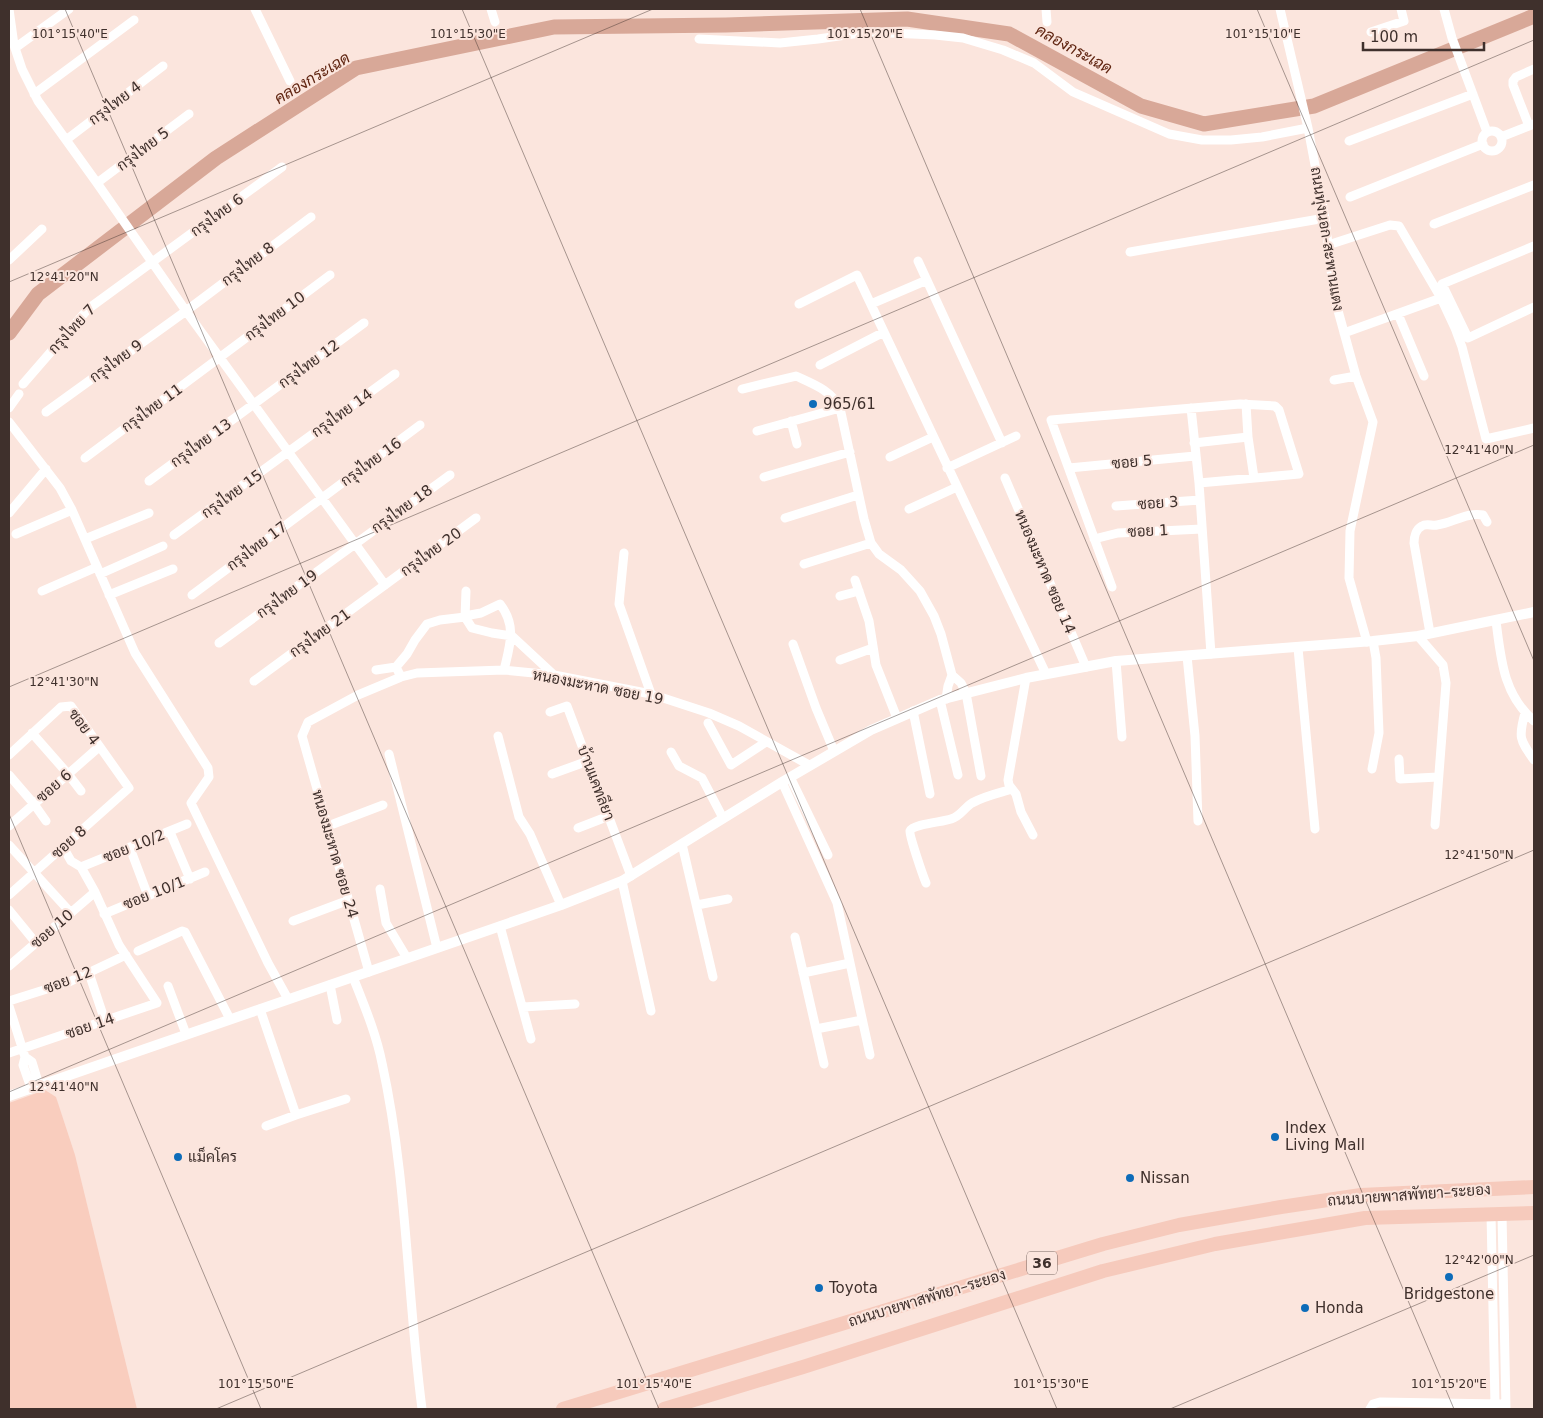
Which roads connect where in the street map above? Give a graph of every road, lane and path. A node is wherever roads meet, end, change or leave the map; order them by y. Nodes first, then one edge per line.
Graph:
1 (9, 9) edge
2 (69, 9) edge
3 (255, 9) edge
4 (491, 9) edge
5 (1046, 9) edge
6 (1280, 9) edge
7 (1401, 9) edge
8 (1444, 9) edge
9 (134, 20) dead end
10 (495, 22) dead end
11 (1047, 22) dead end
12 (1371, 32) dead end
13 (699, 39) dead end
14 (14, 48) junction
15 (163, 66) dead end
16 (1534, 69) edge
17 (290, 80) dead end
18 (34, 94) junction
19 (1472, 94) junction
20 (189, 114) dead end
21 (1307, 125) junction
22 (1532, 125) edge
23 (1487, 132) junction
24 (1501, 137) junction
25 (66, 140) junction
26 (1348, 141) dead end
27 (1483, 144) junction
28 (282, 167) dead end
29 (97, 183) junction
30 (1534, 185) edge
31 (1350, 197) dead end
32 (311, 217) dead end
33 (1325, 218) junction
34 (1434, 224) dead end
35 (42, 228) dead end
36 (1328, 245) junction
37 (1534, 246) edge
38 (1130, 252) dead end
39 (9, 260) edge
40 (918, 261) dead end
41 (152, 263) junction
42 (330, 275) dead end
43 (927, 280) junction
44 (1441, 298) junction
45 (798, 304) dead end
46 (871, 304) junction
47 (1534, 307) edge
48 (186, 311) junction
49 (1398, 314) junction
50 (364, 323) dead end
51 (884, 332) junction
52 (1344, 333) junction
53 (220, 358) junction
54 (820, 365) dead end
55 (395, 374) dead end
56 (1356, 376) junction
57 (1424, 376) dead end
58 (1334, 380) dead end
59 (22, 384) dead end
60 (742, 389) dead end
61 (19, 394) dead end
62 (254, 404) junction
63 (1246, 404) junction
64 (9, 408) edge
65 (840, 408) junction
66 (1191, 408) junction
67 (46, 412) dead end
68 (791, 421) junction
69 (9, 422) edge
70 (420, 425) dead end
71 (1534, 428) edge
72 (757, 431) dead end
73 (1016, 436) dead end
74 (933, 437) junction
75 (1248, 438) junction
76 (1002, 443) junction
77 (1194, 443) junction
78 (798, 444) dead end
79 (289, 452) junction
80 (850, 452) junction
81 (1195, 456) junction
82 (890, 457) dead end
83 (85, 458) dead end
84 (947, 468) junction
85 (1069, 468) junction
86 (46, 469) junction
87 (450, 474) dead end
88 (764, 477) dead end
89 (1005, 478) dead end
90 (1254, 478) junction
91 (149, 481) dead end
92 (1198, 483) junction
93 (957, 487) junction
94 (858, 495) junction
95 (322, 498) junction
96 (1200, 500) junction
97 (1116, 506) dead end
98 (909, 509) dead end
99 (72, 510) junction
100 (9, 513) edge
101 (149, 513) dead end
102 (476, 518) dead end
103 (785, 518) dead end
104 (1487, 522) dead end
105 (1202, 529) junction
106 (16, 534) dead end
107 (174, 535) dead end
108 (85, 539) junction
109 (1094, 539) junction
110 (354, 544) junction
111 (871, 544) junction
112 (163, 546) dead end
113 (624, 553) dead end
114 (804, 564) dead end
115 (173, 568) dead end
116 (98, 570) junction
117 (855, 580) dead end
118 (385, 585) junction
119 (1112, 587) dead end
120 (42, 591) dead end
121 (466, 591) dead end
122 (859, 591) junction
123 (109, 595) junction
124 (192, 595) dead end
125 (840, 596) dead end
126 (1534, 612) edge
127 (465, 617) junction
128 (1496, 620) junction
129 (1430, 633) junction
130 (512, 636) junction
131 (1418, 636) junction
132 (1370, 642) junction
133 (219, 644) dead end
134 (793, 644) dead end
135 (873, 648) junction
136 (1298, 648) junction
137 (1211, 654) junction
138 (1187, 656) junction
139 (840, 660) dead end
140 (1116, 661) junction
141 (396, 667) junction
142 (1086, 667) junction
143 (376, 670) dead end
144 (504, 670) junction
145 (1046, 674) junction
146 (554, 675) junction
147 (952, 675) junction
148 (401, 678) junction
149 (1026, 678) junction
150 (254, 681) dead end
151 (966, 693) junction
152 (651, 694) junction
153 (943, 700) junction
154 (913, 711) junction
155 (550, 712) dead end
156 (1525, 713) junction
157 (897, 718) junction
158 (1534, 721) edge
159 (708, 723) dead end
160 (32, 733) junction
161 (302, 736) joint
162 (498, 736) dead end
163 (1122, 737) dead end
164 (766, 742) junction
165 (99, 747) junction
166 (834, 751) junction
167 (671, 752) dead end
168 (389, 754) dead end
169 (9, 755) edge
170 (1399, 759) dead end
171 (1534, 760) edge
172 (588, 761) junction
173 (809, 766) junction
174 (1372, 769) dead end
175 (68, 774) junction
176 (552, 774) dead end
177 (9, 775) edge
178 (958, 775) dead end
179 (981, 776) dead end
180 (1438, 777) junction
181 (786, 779) junction
182 (129, 788) joint
183 (1012, 789) junction
184 (80, 791) dead end
185 (930, 794) dead end
186 (34, 804) junction
187 (383, 805) dead end
188 (609, 816) junction
189 (723, 818) junction
190 (46, 821) dead end
191 (1198, 821) dead end
192 (188, 824) dead end
193 (1435, 825) dead end
194 (9, 826) edge
195 (328, 826) junction
196 (578, 828) dead end
197 (1315, 830) dead end
198 (170, 832) junction
199 (1033, 835) dead end
200 (682, 844) junction
201 (9, 845) edge
202 (62, 847) junction
203 (130, 848) junction
204 (828, 855) dead end
205 (81, 867) junction
206 (205, 872) dead end
207 (34, 873) junction
208 (627, 878) junction
209 (190, 879) junction
210 (926, 883) dead end
211 (380, 889) dead end
212 (95, 892) junction
213 (9, 895) edge
214 (148, 896) junction
215 (728, 899) dead end
216 (348, 900) junction
217 (561, 905) junction
218 (697, 906) junction
219 (9, 910) edge
220 (71, 913) junction
221 (104, 914) junction
222 (293, 922) dead end
223 (500, 926) junction
224 (795, 937) dead end
225 (36, 942) junction
226 (437, 948) junction
227 (138, 951) dead end
228 (126, 956) junction
229 (407, 958) junction
230 (850, 963) junction
231 (9, 966) edge
232 (368, 972) junction
233 (89, 973) junction
234 (803, 973) junction
235 (353, 977) junction
236 (712, 977) dead end
237 (330, 985) junction
238 (168, 986) dead end
239 (9, 1000) edge
240 (288, 1000) junction
241 (576, 1004) dead end
242 (9, 1006) edge
243 (523, 1008) junction
244 (260, 1009) junction
245 (651, 1011) dead end
246 (230, 1019) junction
247 (338, 1020) dead end
248 (862, 1020) junction
249 (105, 1021) junction
250 (816, 1029) junction
251 (186, 1034) junction
252 (531, 1039) dead end
253 (9, 1053) edge
254 (24, 1053) junction
255 (870, 1055) dead end
256 (824, 1064) dead end
257 (35, 1086) junction
258 (9, 1096) edge
259 (346, 1098) dead end
260 (296, 1116) junction
261 (266, 1126) dead end
262 (1534, 1187) edge
263 (1534, 1213) edge
264 (1496, 1214) junction
265 (1495, 1404) junction
266 (1506, 1406) edge
267 (422, 1409) edge
268 (563, 1409) edge
269 (664, 1409) edge
270 (1370, 1409) edge

1 - 14 street
2 - 14 street
3 - 17 street
4 - 10 street
5 - 11 street
6 - 21 street, ถนนทุ่งนอก-สะพานแตง
7 - 12 street
8 - 19 street
9 - 18 street
13 - 21 street
14 - 18 street
15 - 25 street, กรุงไทย 4
16 - 22 street
18 - 25 street
19 - 23 street
19 - 26 street
20 - 29 street, กรุงไทย 5
21 - 33 street, ถนนทุ่งนอก-สะพานแตง
22 - 24 street
23 - 24 street
23 - 27 street
24 - 27 street
25 - 29 street
27 - 31 street
28 - 41 street, กรุงไทย 6
29 - 41 street
30 - 34 street
32 - 48 street, กรุงไทย 8
33 - 36 street, ถนนทุ่งนอก-สะพานแตง
33 - 38 street
35 - 39 street
36 - 44 street
36 - 52 street, ถนนทุ่งนอก-สะพานแตง
37 - 47 street
40 - 43 street
41 - 48 street
41 - 59 street, กรุงไทย 7
42 - 53 street, กรุงไทย 10
43 - 46 street
43 - 76 street
44 - 49 street
44 - 71 street
45 - 46 street
46 - 51 street
48 - 53 street
48 - 67 street, กรุงไทย 9
49 - 52 street
49 - 57 street
50 - 62 street, กรุงไทย 12
51 - 54 street
51 - 74 street
52 - 56 street, ถนนทุ่งนอก-สะพานแตง
53 - 62 street
53 - 83 street, กรุงไทย 11
55 - 79 street, กรุงไทย 14
56 - 58 street
56 - 132 street, ถนนทุ่งนอก-สะพานแตง
60 - 65 street
61 - 64 street
62 - 79 street
62 - 91 street, กรุงไทย 13
63 - 66 street
63 - 75 street
63 - 90 street
65 - 68 street
65 - 80 street
66 - 77 street
66 - 85 street
68 - 72 street
68 - 78 street
69 - 86 street
70 - 95 street, กรุงไทย 16
73 - 76 street
74 - 82 street
74 - 84 street
75 - 77 street
75 - 90 street
76 - 84 street
77 - 81 street
79 - 95 street
79 - 107 street, กรุงไทย 15
80 - 88 street
80 - 94 street
81 - 85 street, ซอย 5
81 - 92 street
84 - 93 street
85 - 109 street
86 - 99 street
86 - 100 street
87 - 110 street, กรุงไทย 18
89 - 142 street, หนองมะหาด ซอย 14
90 - 92 street
92 - 96 street
93 - 98 street
93 - 145 street
94 - 103 street
94 - 111 street
95 - 110 street
95 - 124 street, กรุงไทย 17
96 - 97 street, ซอย 3
96 - 105 street
99 - 106 street
99 - 108 street
101 - 108 street
102 - 118 street, กรุงไทย 20
104 - 129 street
105 - 109 street, ซอย 1
105 - 137 street
108 - 116 street
109 - 119 street
110 - 118 street
110 - 133 street, กรุงไทย 19
111 - 114 street
111 - 147 street
112 - 116 street
113 - 152 street
115 - 123 street
116 - 120 street
116 - 123 street
117 - 122 street
118 - 150 street, กรุงไทย 21
121 - 127 street
122 - 125 street
122 - 135 street
123 - 240 street
126 - 128 street
127 - 130 street
127 - 130 street
127 - 141 street
128 - 129 street
128 - 156 street
129 - 131 street
130 - 144 street
130 - 146 street
131 - 132 street
131 - 180 street
132 - 136 street
132 - 174 street, ถนนทุ่งนอก-สะพานแตง
134 - 166 street
135 - 139 street
135 - 157 street
136 - 137 street
136 - 197 street
137 - 138 street
138 - 140 street
138 - 191 street
140 - 142 street
140 - 163 street
141 - 143 street
141 - 148 street
142 - 145 street
144 - 146 street, หนองมะหาด ซอย 19
144 - 148 street, หนองมะหาด ซอย 19
145 - 149 street
146 - 152 street, หนองมะหาด ซอย 19
147 - 151 street
147 - 153 street
148 - 161 street, หนองมะหาด ซอย 19
149 - 151 street
149 - 183 street
151 - 153 street
151 - 179 street
152 - 164 street, หนองมะหาด ซอย 19
153 - 154 street
153 - 178 street
154 - 157 street
154 - 185 street
155 - 172 street, บ้านแคทลียา
156 - 158 street
156 - 171 street
157 - 166 street
159 - 164 street
160 - 165 street, ซอย 4
160 - 169 street, ซอย 4
160 - 175 street
161 - 195 street, หนองมะหาด ซอย 24
162 - 217 street
164 - 173 street, หนองมะหาด ซอย 19
165 - 175 street, ซอย 6
165 - 182 street, ซอย 4
166 - 173 street
167 - 189 street
168 - 226 street
170 - 180 street
172 - 176 street
172 - 188 street, บ้านแคทลียา
173 - 181 street
175 - 184 street
175 - 186 street, ซอย 6
177 - 186 street
180 - 193 street
181 - 189 street
181 - 204 street
181 - 230 street
182 - 202 street, ซอย 8
183 - 199 street
183 - 210 street
186 - 190 street
186 - 194 street, ซอย 6
187 - 195 street
188 - 196 street
188 - 208 street, บ้านแคทลียา
189 - 200 street
192 - 198 street, ซอย 10/2
195 - 216 street, หนองมะหาด ซอย 24
198 - 203 street, ซอย 10/2
198 - 209 street
200 - 208 street
200 - 218 street
201 - 207 street
202 - 205 street
202 - 207 street, ซอย 8
203 - 205 street, ซอย 10/2
203 - 214 street
205 - 212 street
206 - 209 street, ซอย 10/1
207 - 213 street, ซอย 8
207 - 220 street
208 - 217 street
208 - 245 street, บ้านแคทลียา
209 - 214 street, ซอย 10/1
211 - 229 street
212 - 220 street, ซอย 10
212 - 221 street
214 - 221 street, ซอย 10/1
215 - 218 street
216 - 222 street
216 - 232 street, หนองมะหาด ซอย 24
217 - 223 street
218 - 236 street
219 - 225 street
220 - 225 street, ซอย 10
221 - 228 street
223 - 226 street
223 - 243 street
224 - 234 street
225 - 231 street, ซอย 10
226 - 229 street
227 - 246 street
228 - 233 street, ซอย 12
228 - 249 street, ซอย 14
229 - 232 street
230 - 234 street
230 - 248 street
232 - 235 street
233 - 239 street, ซอย 12
233 - 249 street
234 - 250 street
235 - 237 street
235 - 267 street
237 - 240 street
237 - 247 street
238 - 251 street
240 - 244 street
241 - 243 street
242 - 254 street
243 - 252 street
244 - 246 street
244 - 260 street
246 - 251 street
248 - 250 street
248 - 255 street
249 - 254 street, ซอย 14
250 - 256 street
251 - 257 street
253 - 254 street, ซอย 14
254 - 257 street
257 - 258 street
259 - 260 street
260 - 261 street
262 - 268 highway, ถนนบายพาสพัทยา–ระยอง / 36
263 - 264 highway, ถนนบายพาสพัทยา–ระยอง / 36
264 - 265 street
264 - 266 street
264 - 269 highway, ถนนบายพาสพัทยา–ระยอง / 36
265 - 266 street
265 - 270 street

